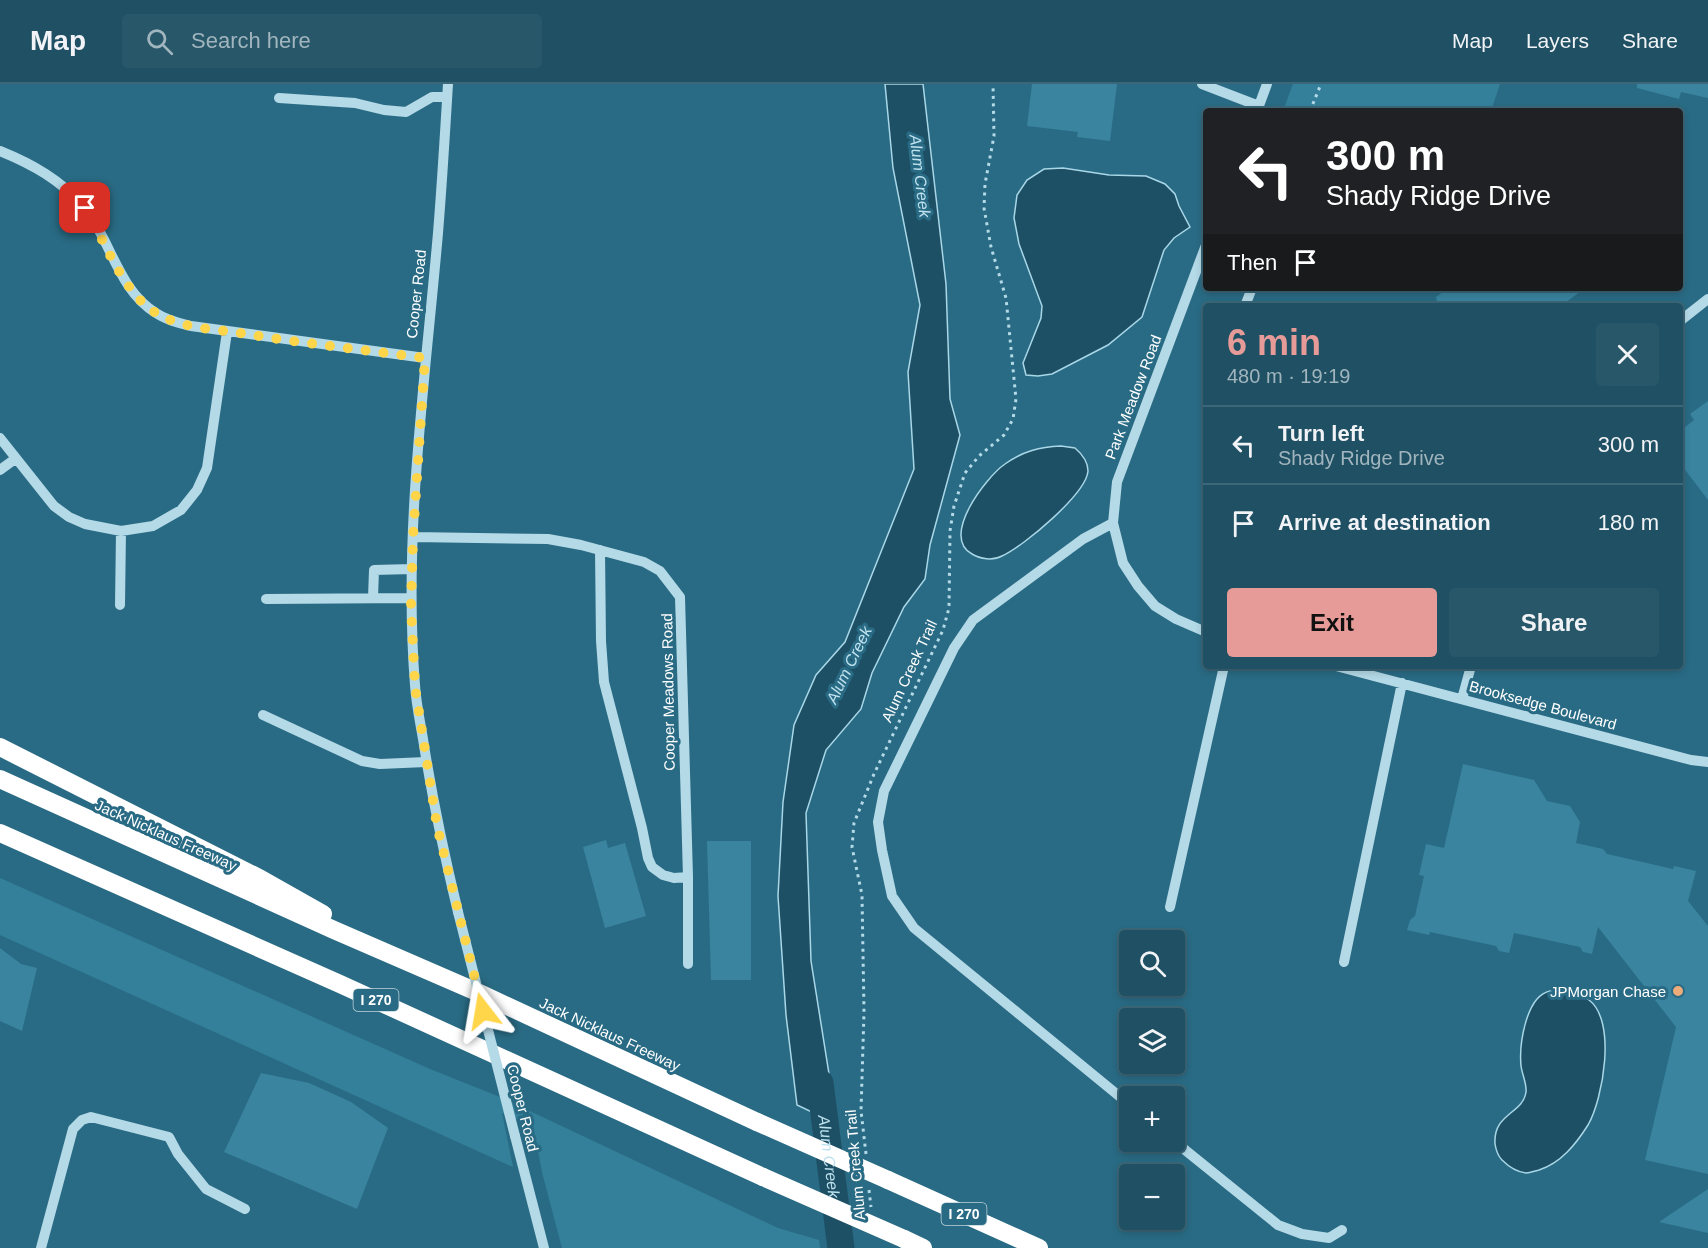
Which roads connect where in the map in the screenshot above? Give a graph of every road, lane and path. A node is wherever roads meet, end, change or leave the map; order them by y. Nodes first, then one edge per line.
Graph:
1 (448, 84) edge
2 (993, 84) edge
3 (1202, 84) edge
4 (1267, 84) edge
5 (1321, 84) edge
6 (447, 97) junction
7 (279, 98) dead end
8 (1258, 108) edge
9 (1311, 108) edge
10 (0, 151) edge
11 (1203, 253) edge
12 (1708, 299) edge
13 (1683, 319) edge
14 (227, 332) junction
15 (425, 358) junction
16 (0, 438) edge
17 (15, 459) junction
18 (0, 470) edge
19 (1113, 523) junction
20 (121, 531) junction
21 (413, 537) junction
22 (600, 550) junction
23 (412, 569) junction
24 (266, 598) dead end
25 (373, 598) junction
26 (411, 598) junction
27 (120, 606) dead end
28 (1203, 631) edge
29 (1223, 669) edge
30 (1348, 669) edge
31 (1470, 669) edge
32 (1402, 683) junction
33 (1462, 699) junction
34 (264, 715) dead end
35 (0, 747) edge
36 (426, 762) junction
37 (1708, 762) edge
38 (0, 779) edge
39 (0, 833) edge
40 (0, 842) edge
41 (688, 877) junction
42 (121, 886) junction
43 (1170, 907) dead end
44 (406, 961) junction
45 (1344, 962) dead end
46 (688, 964) dead end
47 (1119, 1096) edge
48 (1185, 1150) edge
49 (866, 1156) dead end
50 (868, 1179) dead end
51 (245, 1209) dead end
52 (872, 1214) dead end
53 (1342, 1230) dead end
54 (41, 1248) edge
55 (544, 1248) edge
56 (923, 1248) edge
57 (1040, 1248) edge

1 - 6 street, Cooper Road
2 - 49 path, Alum Creek Trail
3 - 8 street
4 - 8 street
5 - 9 path
6 - 7 street
6 - 15 street, Cooper Road
10 - 14 street
11 - 19 street, Park Meadow Road
12 - 13 street
14 - 15 street
14 - 20 street
15 - 21 street, Cooper Road
16 - 17 street
17 - 18 street
17 - 20 street
19 - 28 street, Park Meadow Road
19 - 47 street
20 - 27 street
21 - 22 street, Cooper Meadows Road
21 - 23 street, Cooper Road
22 - 41 street
22 - 41 street, Cooper Meadows Road
23 - 25 street
23 - 26 street, Cooper Road
24 - 25 street
25 - 26 street
26 - 36 street, Cooper Road
29 - 43 street
30 - 32 street, Brooksedge Boulevard
31 - 33 street
32 - 33 street, Brooksedge Boulevard
32 - 45 street
33 - 37 street, Brooksedge Boulevard
34 - 36 street
35 - 44 highway
36 - 55 street, Cooper Road, bridge
38 - 44 highway, Jack Nicklaus Freeway / I 270
39 - 42 highway, I 270
40 - 42 highway
41 - 46 street, Cooper Meadows Road
42 - 56 highway, I 270, bridge
44 - 57 highway, Jack Nicklaus Freeway / I 270, bridge
48 - 53 street
50 - 52 path, Alum Creek Trail
51 - 54 street

